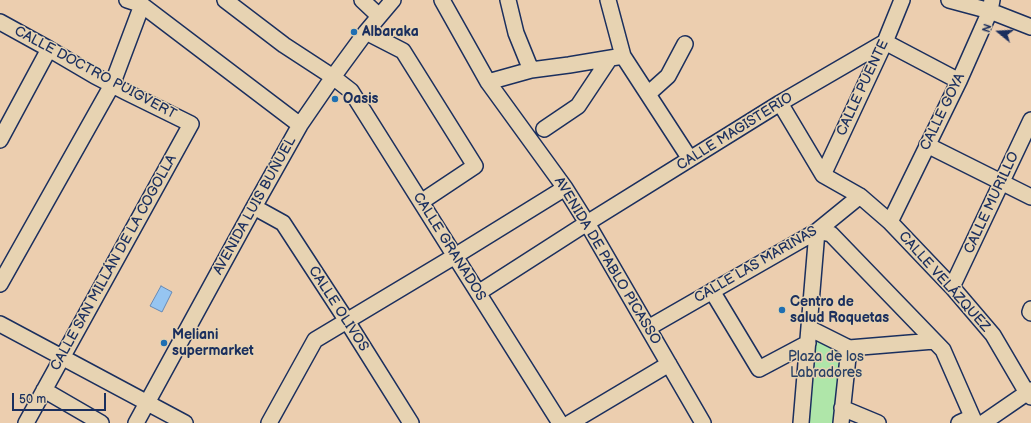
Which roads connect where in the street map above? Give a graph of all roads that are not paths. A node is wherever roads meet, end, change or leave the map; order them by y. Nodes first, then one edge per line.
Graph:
1 (127, 0) edge
2 (225, 0) edge
3 (362, 0) edge
4 (393, 0) edge
5 (442, 0) edge
6 (508, 0) edge
7 (608, 0) edge
8 (902, 0) edge
9 (949, 0) edge
10 (142, 5) junction
11 (991, 6) edge
12 (379, 16) junction
13 (0, 22) edge
14 (1029, 23) edge
15 (366, 32) junction
16 (885, 42) junction
17 (685, 44) dead end
18 (49, 49) junction
19 (616, 57) junction
20 (531, 70) junction
21 (333, 77) junction
22 (959, 81) junction
23 (488, 82) junction
24 (112, 85) junction
25 (648, 94) junction
26 (780, 103) junction
27 (1031, 120) edge
28 (191, 124) joint
29 (300, 125) junction
30 (544, 129) dead end
31 (0, 140) edge
32 (927, 145) junction
33 (690, 159) junction
34 (823, 175) junction
35 (1002, 182) junction
36 (565, 188) junction
37 (860, 196) junction
38 (1031, 197) edge
39 (421, 202) junction
40 (254, 207) junction
41 (890, 222) junction
42 (587, 223) junction
43 (817, 231) junction
44 (455, 256) junction
45 (0, 284) edge
46 (952, 286) junction
47 (712, 290) junction
48 (478, 293) junction
49 (1031, 309) edge
50 (1031, 313) edge
51 (346, 321) junction
52 (0, 324) edge
53 (648, 328) junction
54 (809, 328) junction
55 (934, 341) junction
56 (808, 343) junction
57 (849, 348) junction
58 (62, 357) junction
59 (669, 364) junction
60 (44, 390) junction
61 (1030, 393) edge
62 (147, 403) junction
63 (842, 408) junction
64 (81, 418) edge
65 (972, 422) edge
66 (26, 423) edge
67 (101, 423) edge
68 (136, 423) edge
69 (185, 423) edge
70 (269, 423) edge
71 (411, 423) edge
72 (560, 423) edge
73 (570, 423) edge
74 (703, 423) edge
75 (801, 423) edge
76 (841, 423) edge
77 (878, 423) edge

1 - 10 street
2 - 21 street, CALLE GRANADOS
3 - 12 street
4 - 12 street, AVENIDA LUIS BUÑUEL
5 - 23 street, AVENIDA DE PABLO PICASSO
6 - 20 street
7 - 19 street
8 - 16 street, CALLE PUENTE
9 - 11 street
10 - 24 street
10 - 29 street
11 - 14 street
11 - 22 street, CALLE GOYA
12 - 15 street, AVENIDA LUIS BUÑUEL
13 - 18 street, CALLE DOCTRO PUIGVERT
15 - 21 street, AVENIDA LUIS BUÑUEL
15 - 39 street
16 - 22 street
16 - 26 street, CALLE MAGISTERIO
16 - 34 street, CALLE PUENTE
17 - 25 street
18 - 24 street, CALLE DOCTRO PUIGVERT
18 - 31 street
19 - 20 street
19 - 25 street
19 - 30 street
20 - 23 street
21 - 29 street, AVENIDA LUIS BUÑUEL
21 - 39 street, CALLE GRANADOS
22 - 32 street, CALLE GOYA
23 - 36 street, AVENIDA DE PABLO PICASSO
24 - 28 street, CALLE DOCTRO PUIGVERT
24 - 45 street
25 - 33 street
26 - 33 street, CALLE MAGISTERIO
26 - 34 street
27 - 35 street, CALLE MURILLO
28 - 58 street, CALLE SAN MILLÁN DE LA COGOLLA
29 - 40 street, AVENIDA LUIS BUÑUEL
32 - 35 street
32 - 41 street, CALLE GOYA
33 - 42 street, CALLE MAGISTERIO
34 - 37 street, CALLE VELÁZQUEZ
35 - 38 street
35 - 46 street, CALLE MURILLO
36 - 42 street, AVENIDA DE PABLO PICASSO
36 - 44 street
37 - 41 street, CALLE VELÁZQUEZ
37 - 43 street, CALLE LAS MARINAS
39 - 44 street, CALLE GRANADOS
40 - 51 street, CALLE OLIVOS
40 - 62 street, AVENIDA LUIS BUÑUEL
41 - 46 street, CALLE VELÁZQUEZ
42 - 48 street, CALLE MAGISTERIO
42 - 53 street, AVENIDA DE PABLO PICASSO
43 - 47 street, CALLE LAS MARINAS
43 - 54 street
43 - 55 street
44 - 48 street, CALLE GRANADOS
44 - 51 street
46 - 61 street, CALLE VELÁZQUEZ
47 - 53 street, CALLE LAS MARINAS
47 - 56 street
48 - 72 street, CALLE GRANADOS
49 - 50 street
51 - 70 street
51 - 71 street, CALLE OLIVOS
52 - 58 street
53 - 59 street, AVENIDA DE PABLO PICASSO
54 - 56 street
54 - 57 street
55 - 57 street
55 - 65 street
56 - 75 street
57 - 63 street
58 - 60 street, CALLE SAN MILLÁN DE LA COGOLLA
58 - 62 street
59 - 73 street
59 - 74 street, AVENIDA DE PABLO PICASSO
60 - 64 street
60 - 66 street, CALLE SAN MILLÁN DE LA COGOLLA
61 - 65 street
62 - 68 street, AVENIDA LUIS BUÑUEL
62 - 69 street
63 - 76 street
63 - 77 street
64 - 67 street

